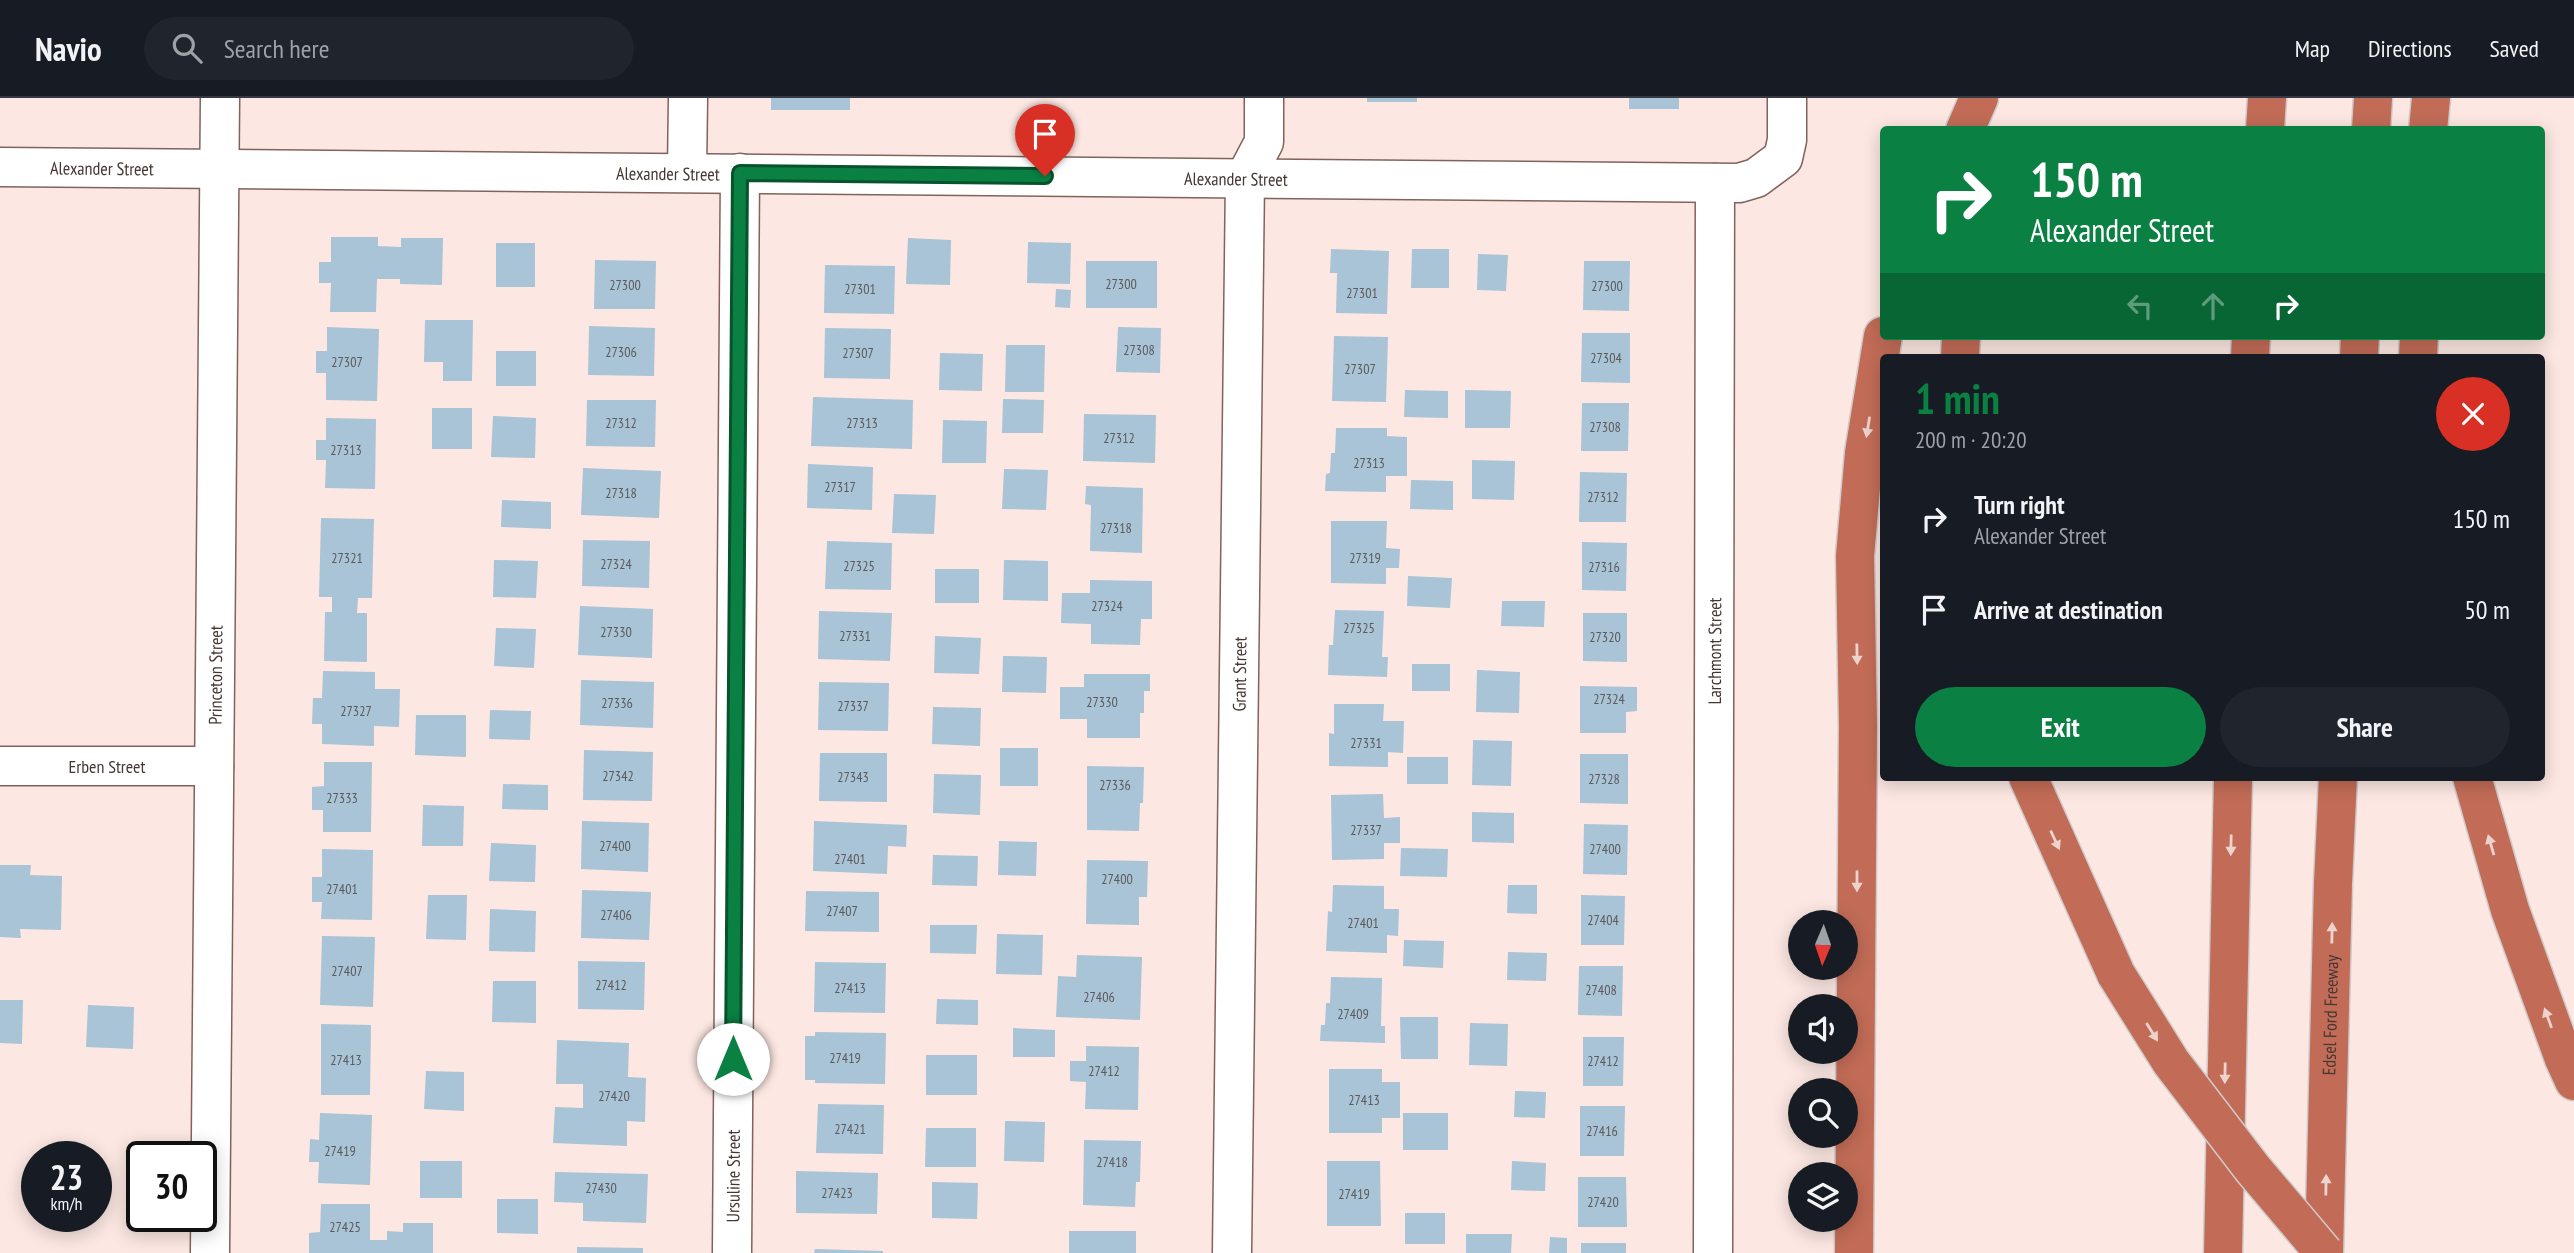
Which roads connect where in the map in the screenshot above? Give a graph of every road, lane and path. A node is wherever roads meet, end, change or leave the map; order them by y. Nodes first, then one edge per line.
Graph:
1 (220, 98) edge
2 (688, 98) edge
3 (1264, 98) edge
4 (1787, 98) edge
5 (1979, 98) edge
6 (1999, 98) edge
7 (2267, 98) edge
8 (2372, 98) edge
9 (2431, 98) edge
10 (1967, 126) edge
11 (1993, 126) edge
12 (2265, 126) edge
13 (2371, 126) edge
14 (2428, 126) edge
15 (0, 167) edge
16 (219, 168) junction
17 (687, 172) junction
18 (740, 173) junction
19 (1245, 178) junction
20 (1715, 183) junction
21 (1880, 354) edge
22 (0, 766) edge
23 (215, 766) junction
24 (2030, 781) edge
25 (2233, 781) edge
26 (2338, 781) edge
27 (2473, 781) edge
28 (2574, 1081) edge
29 (210, 1253) edge
30 (732, 1253) edge
31 (1232, 1253) edge
32 (1713, 1253) edge
33 (1854, 1253) edge
34 (2222, 1253) edge
35 (2324, 1253) edge

1 - 16 street, Princeton Street
2 - 17 street
3 - 19 street, Grant Street
4 - 20 street
5 - 10 highway
6 - 11 highway
7 - 12 highway
8 - 13 highway
9 - 14 highway
15 - 16 street, Alexander Street
16 - 17 street, Alexander Street
16 - 23 street, Princeton Street
17 - 18 street, Alexander Street
18 - 19 street, Alexander Street
18 - 30 street, Ursuline Street
19 - 20 street, Alexander Street
19 - 31 street, Grant Street
20 - 32 street, Larchmont Street
21 -> 33 highway
22 - 23 street, Erben Street
23 - 29 street, Princeton Street
24 -> 35 highway, bridge
25 -> 34 highway
35 -> 26 highway, Edsel Ford Freeway
28 -> 27 highway

